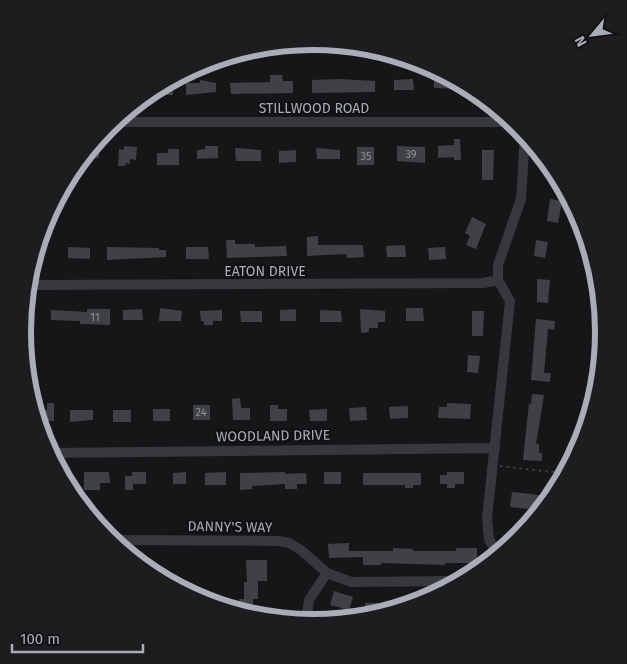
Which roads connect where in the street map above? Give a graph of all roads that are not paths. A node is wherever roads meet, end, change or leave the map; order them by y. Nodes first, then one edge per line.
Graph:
1 (125, 122) edge
2 (502, 122) edge
3 (525, 145) edge
4 (498, 280) junction
5 (36, 285) edge
6 (494, 448) junction
7 (58, 453) edge
8 (123, 540) edge
9 (494, 549) edge
10 (327, 573) junction
11 (447, 580) edge
12 (307, 614) edge

1 - 2 street, STILLWOOD ROAD
3 - 4 street
4 - 5 street, EATON DRIVE
4 - 6 street
6 - 7 street, WOODLAND DRIVE
6 - 9 street
8 - 10 street, DANNY'S WAY
10 - 11 street, DANNY'S WAY
10 - 12 street

